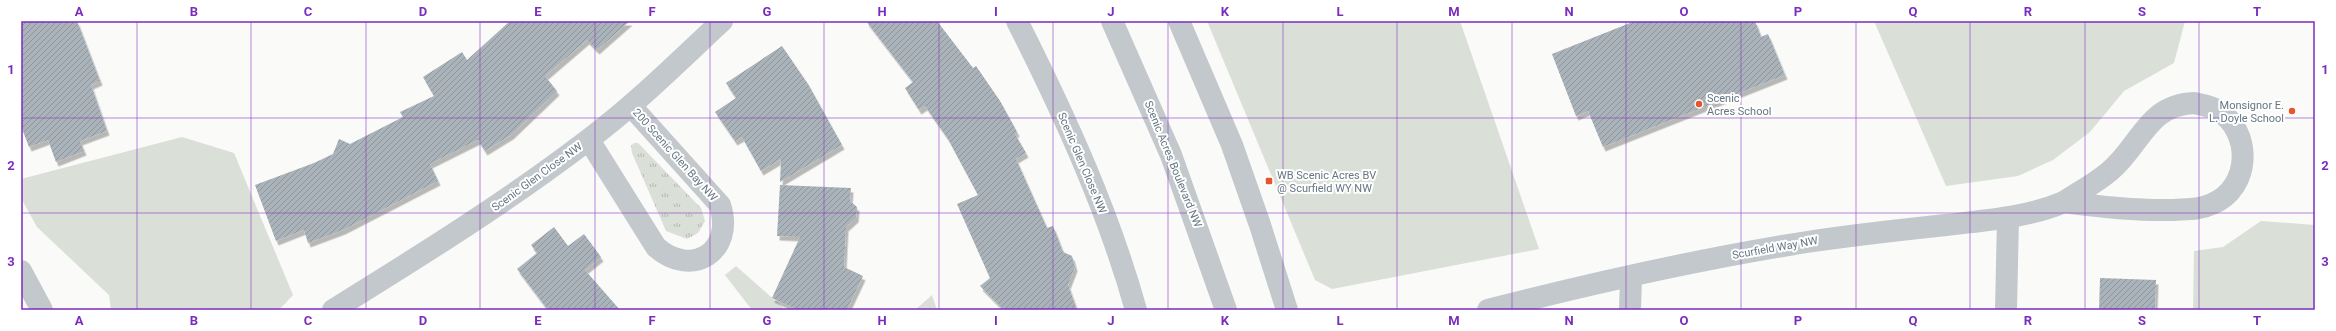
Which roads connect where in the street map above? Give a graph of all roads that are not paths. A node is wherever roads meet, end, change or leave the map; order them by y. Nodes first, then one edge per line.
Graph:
1 (722, 21) edge
2 (1017, 21) edge
3 (1112, 21) edge
4 (1179, 21) edge
5 (631, 106) junction
6 (589, 140) junction
7 (2064, 202) junction
8 (2008, 218) junction
9 (21, 271) edge
10 (1631, 277) junction
11 (42, 310) edge
12 (333, 310) edge
13 (1136, 310) edge
14 (1226, 310) edge
15 (1287, 310) edge
16 (1488, 310) edge
17 (1630, 310) edge
18 (2006, 310) edge

1 - 5 street, Scenic Glen Close NW
2 - 13 street, Scenic Glen Close NW
3 - 14 street, Scenic Acres Boulevard NW
4 - 15 street
5 - 6 street, Scenic Glen Close NW
5 - 6 street, 200 Scenic Glen Bay NW
6 - 12 street, Scenic Glen Close NW
7 - 7 street, Scurfield Way NW
7 - 8 street, Scurfield Way NW
8 - 10 street, Scurfield Way NW
8 - 18 street
9 - 11 street
10 - 16 street, Scurfield Way NW
10 - 17 street

